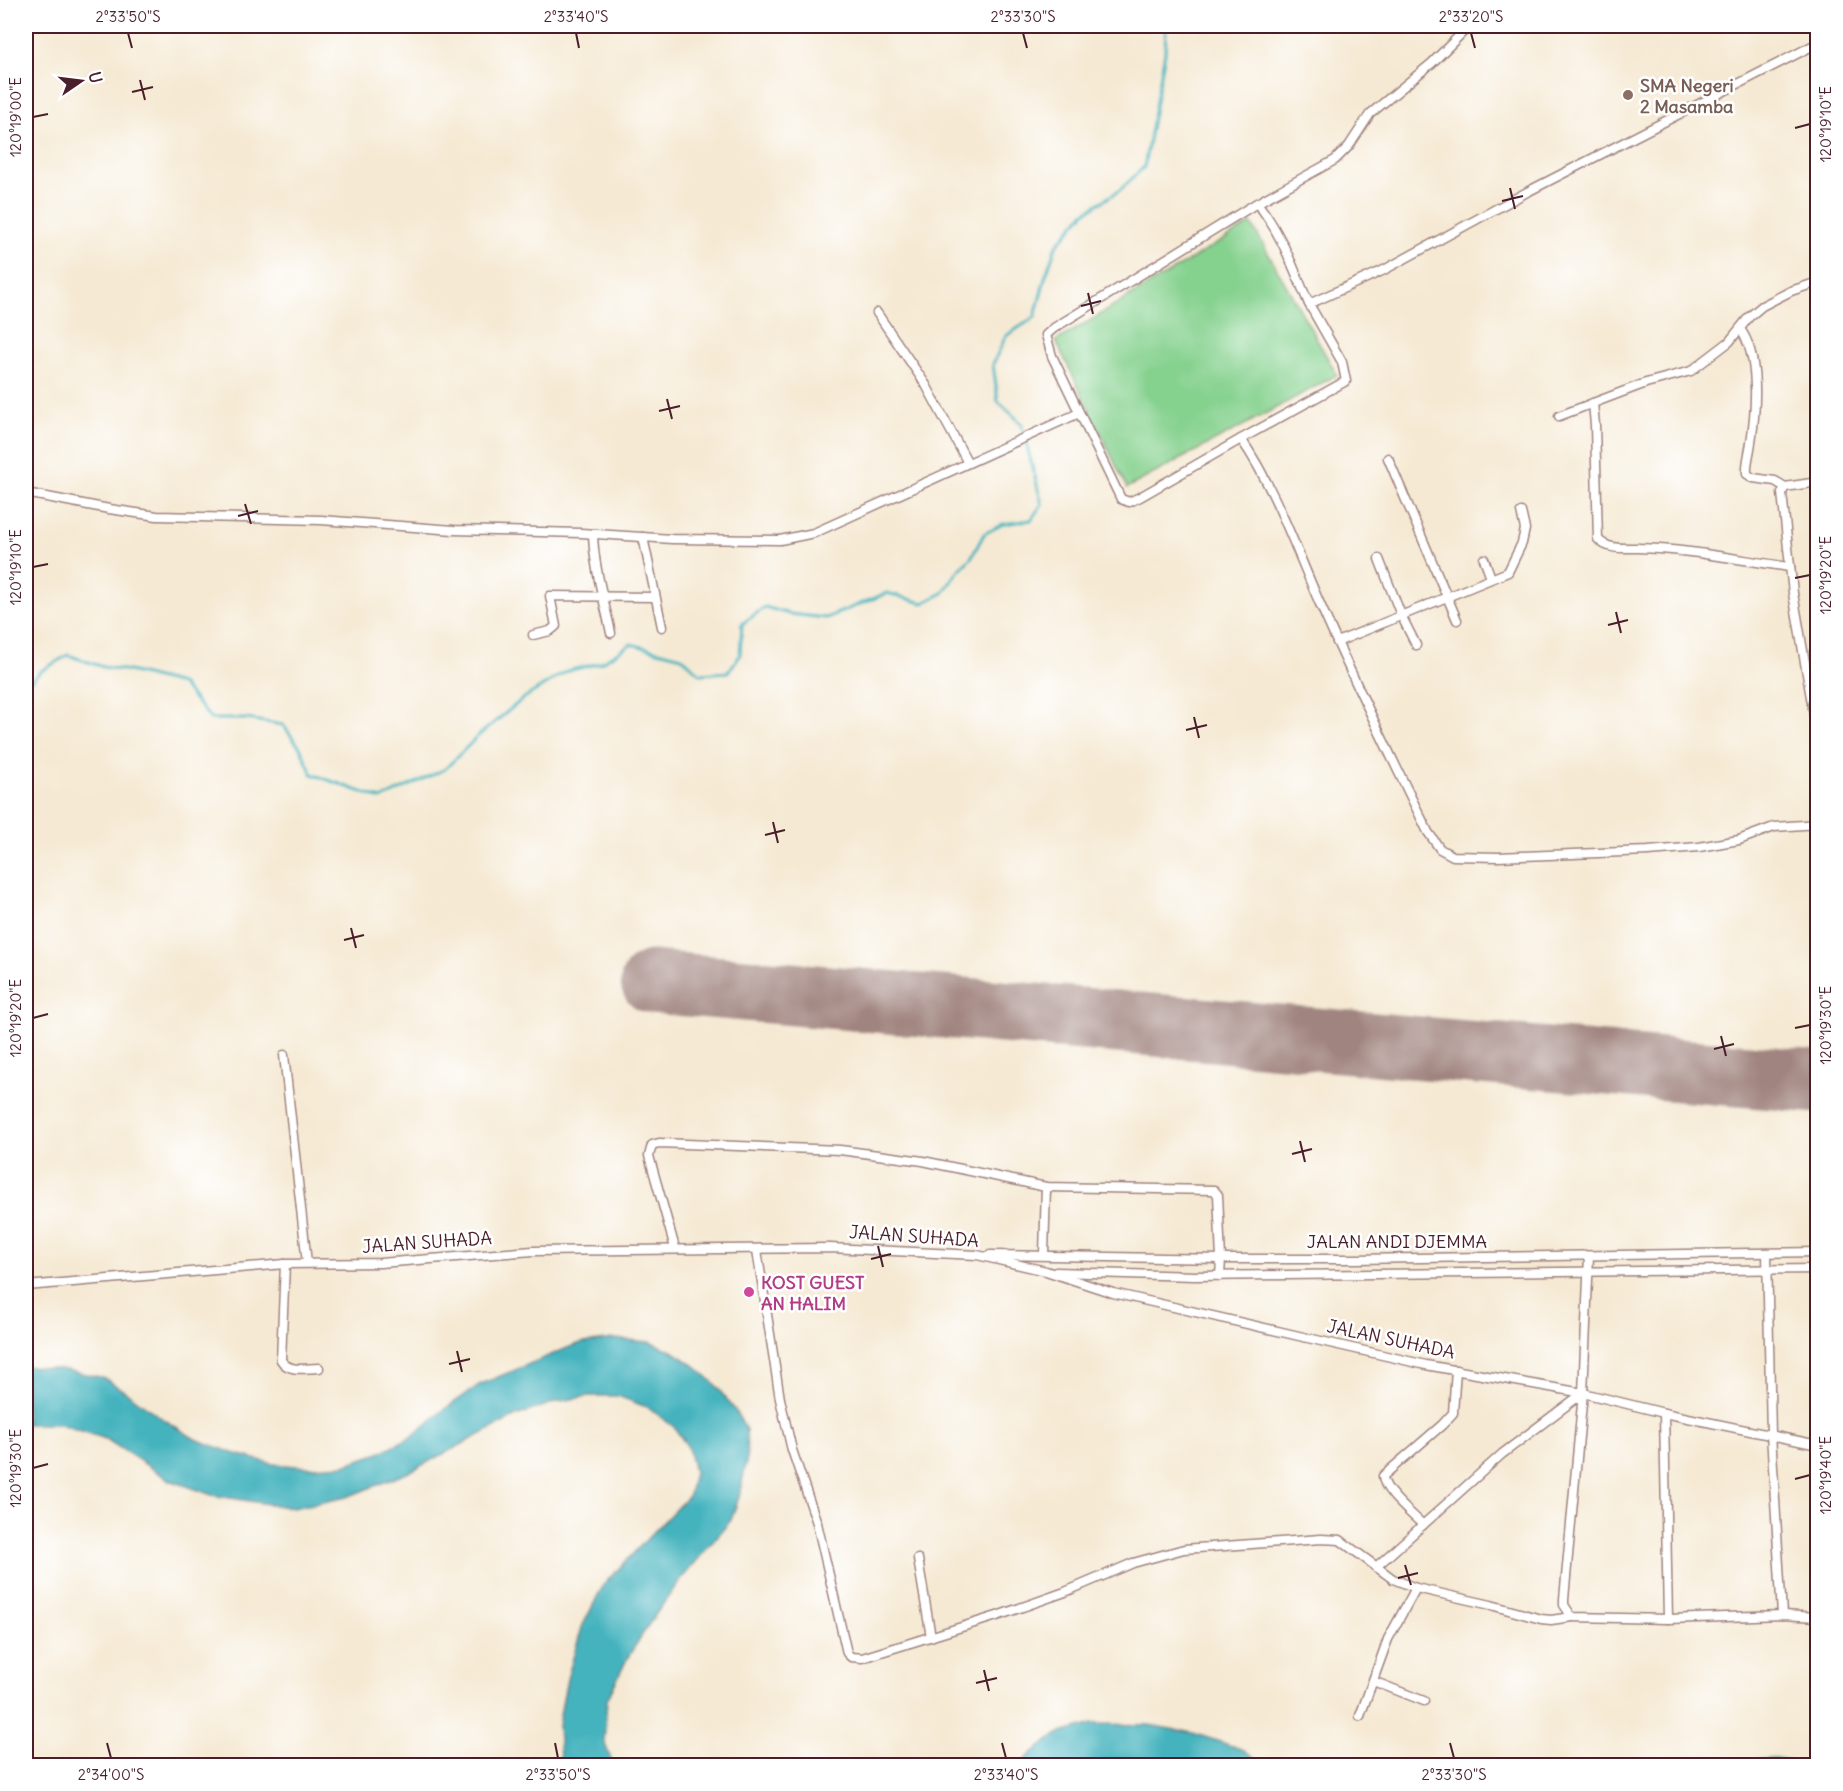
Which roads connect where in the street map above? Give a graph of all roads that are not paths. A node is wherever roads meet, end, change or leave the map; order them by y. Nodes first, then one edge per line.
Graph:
1 (1469, 26) edge
2 (1818, 43) edge
3 (1257, 203) junction
4 (1818, 282) edge
5 (1309, 304) junction
6 (877, 314) dead end
7 (1740, 329) junction
8 (1593, 403) junction
9 (1079, 413) junction
10 (1559, 416) dead end
11 (1241, 439) junction
12 (1388, 458) dead end
13 (968, 463) junction
14 (1818, 483) edge
15 (1785, 487) junction
16 (26, 493) edge
17 (1521, 513) dead end
18 (593, 534) junction
19 (643, 537) junction
20 (1379, 559) dead end
21 (1484, 559) dead end
22 (1791, 567) junction
23 (1491, 578) junction
24 (601, 597) junction
25 (656, 597) junction
26 (1446, 597) junction
27 (1401, 615) junction
28 (1457, 620) dead end
29 (662, 627) dead end
30 (611, 633) dead end
31 (533, 635) dead end
32 (1337, 642) junction
33 (1416, 645) dead end
34 (1813, 687) edge
35 (1818, 738) edge
36 (1818, 824) edge
37 (284, 1055) dead end
38 (1046, 1187) junction
39 (675, 1248) junction
40 (757, 1250) junction
41 (1818, 1252) edge
42 (1767, 1253) junction
43 (1044, 1254) junction
44 (977, 1255) junction
45 (1589, 1256) junction
46 (1221, 1259) junction
47 (1355, 1259) junction
48 (307, 1263) junction
49 (285, 1264) junction
50 (1818, 1269) edge
51 (1768, 1270) junction
52 (1046, 1272) junction
53 (1589, 1272) junction
54 (1355, 1274) junction
55 (1220, 1276) junction
56 (26, 1286) edge
57 (319, 1368) dead end
58 (1456, 1370) junction
59 (1582, 1393) junction
60 (1664, 1413) junction
61 (1771, 1434) junction
62 (1818, 1444) edge
63 (1423, 1525) junction
64 (918, 1559) dead end
65 (1376, 1567) junction
66 (1416, 1588) junction
67 (1782, 1615) junction
68 (1572, 1617) junction
69 (1818, 1617) edge
70 (1668, 1619) junction
71 (932, 1637) junction
72 (1373, 1681) junction
73 (1424, 1701) dead end
74 (1360, 1716) dead end

1 - 3 street
2 - 5 street
3 - 5 street
3 - 9 street
4 - 7 street
5 - 11 street
6 - 13 street
7 - 8 street
7 - 15 street
8 - 10 street
8 - 22 street
9 - 11 street
9 - 13 street
11 - 32 street
12 - 26 street
13 - 19 street
14 - 15 street
15 - 22 street
16 - 18 street
17 - 23 street
18 - 19 street
18 - 24 street
19 - 25 street
20 - 27 street
21 - 23 street
22 - 34 street
23 - 26 street
24 - 25 street
24 - 30 street
24 - 31 street
25 - 29 street
26 - 27 street
26 - 28 street
27 - 32 street
27 - 33 street
32 - 36 street
34 - 35 street
37 - 48 street
38 - 39 street
38 - 43 street
38 - 46 street
39 - 40 street, JALAN SUHADA
39 - 48 street, JALAN SUHADA
40 - 44 street, JALAN SUHADA
40 - 71 street
41 - 42 street, JALAN ANDI DJEMMA
42 - 45 street, JALAN ANDI DJEMMA
42 - 51 street
43 - 44 street, JALAN ANDI DJEMMA
43 - 46 street, JALAN ANDI DJEMMA
44 - 52 street, JALAN SUHADA
45 - 47 street, JALAN ANDI DJEMMA
45 - 53 street
46 - 47 street, JALAN ANDI DJEMMA
46 - 55 street
47 - 54 street
48 - 49 street, JALAN SUHADA
49 - 56 street, JALAN SUHADA
49 - 57 street
50 - 51 street, JALAN ANDI DJEMMA
51 - 53 street, JALAN ANDI DJEMMA
51 - 61 street
52 - 55 street, JALAN ANDI DJEMMA
52 - 58 street, JALAN SUHADA
53 - 54 street, JALAN ANDI DJEMMA
53 - 59 street
54 - 55 street, JALAN ANDI DJEMMA
58 - 59 street, JALAN SUHADA
58 - 63 street
59 - 60 street, JALAN SUHADA
59 - 63 street
59 - 68 street
60 - 61 street, JALAN SUHADA
60 - 70 street
61 - 62 street, JALAN SUHADA
61 - 67 street
63 - 65 street
64 - 71 street
65 - 66 street
65 - 71 street
66 - 68 street
66 - 72 street
67 - 69 street
67 - 70 street
68 - 70 street
72 - 73 street
72 - 74 street

